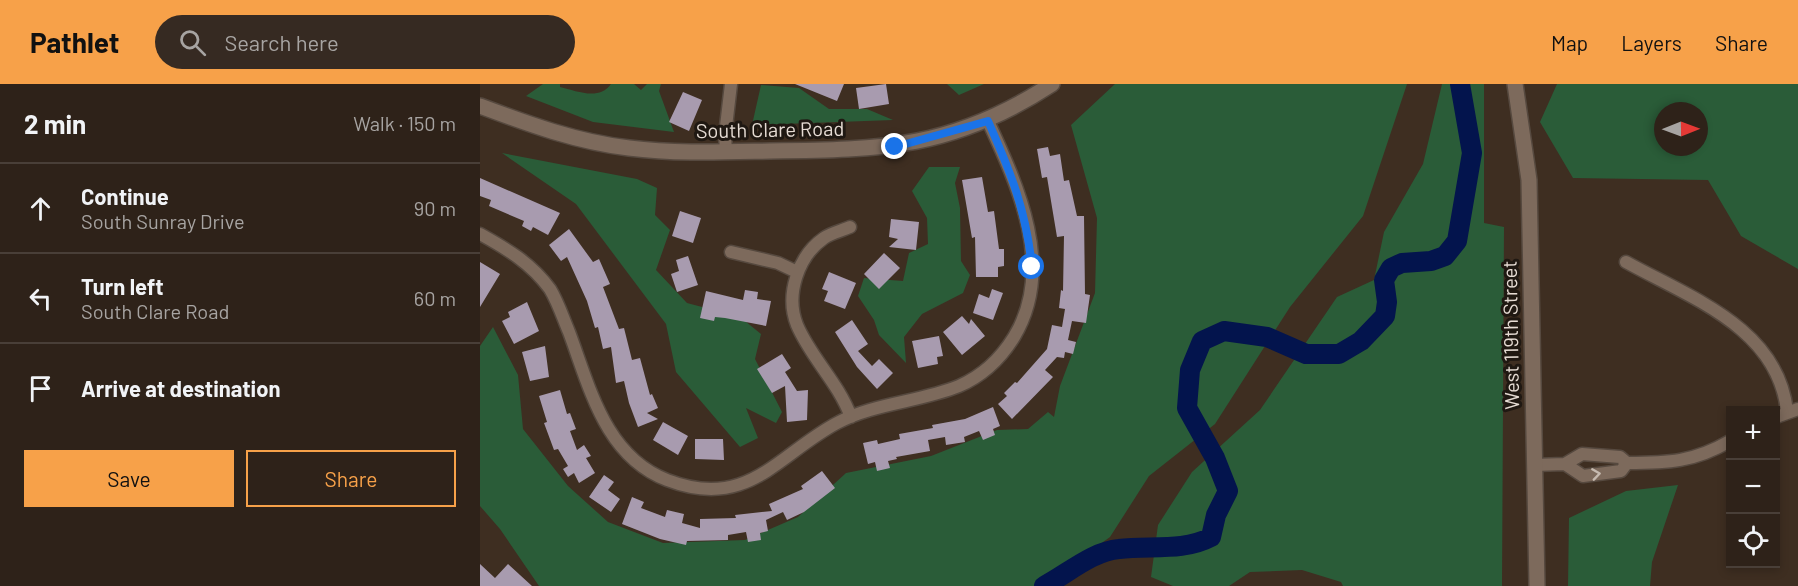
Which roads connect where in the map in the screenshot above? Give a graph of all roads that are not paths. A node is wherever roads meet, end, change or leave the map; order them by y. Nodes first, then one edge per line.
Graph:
1 (731, 84) edge
2 (1052, 84) edge
3 (1515, 84) edge
4 (480, 106) edge
5 (988, 121) junction
6 (726, 152) junction
7 (850, 227) dead end
8 (480, 234) edge
9 (731, 252) dead end
10 (1626, 262) dead end
11 (797, 272) junction
12 (1793, 410) edge
13 (851, 417) junction
14 (1726, 444) edge
15 (1627, 463) junction
16 (1565, 464) junction
17 (1534, 465) junction
18 (1537, 586) edge

1 - 6 street
2 - 5 street, South Clare Road
3 - 17 street, West 119th Street
4 - 6 street, South Clare Road
5 - 6 street, South Clare Road
5 - 13 street
7 - 11 street
8 - 13 street
9 - 11 street
10 - 12 street
11 - 13 street
14 - 15 street
15 - 16 street
16 -> 15 street
16 - 17 street
17 - 18 street, West 119th Street

